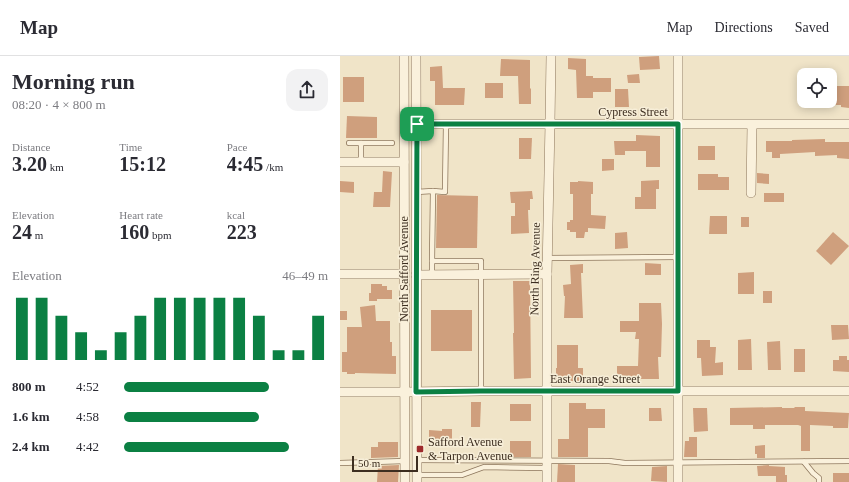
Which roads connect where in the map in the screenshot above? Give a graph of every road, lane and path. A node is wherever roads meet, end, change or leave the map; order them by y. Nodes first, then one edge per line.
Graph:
1 (404, 56) edge
2 (416, 56) edge
3 (551, 56) edge
4 (678, 56) edge
5 (417, 124) junction
6 (446, 124) junction
7 (550, 124) junction
8 (678, 124) junction
9 (849, 124) edge
10 (752, 125) junction
11 (349, 143) dead end
12 (361, 143) junction
13 (392, 143) dead end
14 (340, 162) edge
15 (361, 162) junction
16 (404, 162) junction
17 (433, 191) junction
18 (416, 192) junction
19 (751, 193) dead end
20 (678, 257) junction
21 (547, 258) junction
22 (432, 262) junction
23 (340, 274) edge
24 (405, 274) junction
25 (547, 274) junction
26 (416, 275) junction
27 (432, 275) junction
28 (481, 275) junction
29 (481, 391) junction
30 (547, 391) junction
31 (678, 391) junction
32 (849, 391) edge
33 (340, 392) edge
34 (405, 392) junction
35 (416, 392) junction
36 (416, 460) junction
37 (405, 461) junction
38 (849, 461) edge
39 (340, 462) edge
40 (804, 462) junction
41 (678, 463) junction
42 (547, 464) junction
43 (417, 478) edge
44 (405, 482) edge
45 (547, 482) edge
46 (678, 482) edge
47 (819, 482) edge

1 - 16 street, North Safford Avenue
2 - 5 street, North Safford Avenue
3 - 7 street, North Ring Avenue
4 - 8 street
5 - 6 street, Cypress Street
5 - 18 street, North Safford Avenue
6 - 7 street, Cypress Street
6 - 17 lane
7 - 8 street, Cypress Street
7 - 21 street, North Ring Avenue
8 - 10 street, Cypress Street
8 - 20 street
9 - 10 street, Cypress Street
10 - 19 street
11 - 12 lane
12 - 13 lane
12 - 15 lane
14 - 15 street
15 - 16 street
16 - 24 street, North Safford Avenue
17 - 18 lane
17 - 22 lane
18 - 26 street, North Safford Avenue
20 - 21 lane
20 - 31 street
21 - 25 street, North Ring Avenue
22 - 27 lane
22 - 28 lane
23 - 24 street
24 - 34 street, North Safford Avenue
25 - 28 street
25 - 30 street, North Ring Avenue
26 - 27 street
26 - 35 street, North Safford Avenue
27 - 28 street
28 - 29 lane
29 - 30 street, East Orange Street
29 - 35 street, East Orange Street
30 - 31 street, East Orange Street
30 - 42 street, North Ring Avenue
31 - 32 street, East Orange Street
31 - 41 street
33 - 34 street, East Orange Street
34 - 35 street, East Orange Street
34 - 37 street, North Safford Avenue
35 - 36 street, North Safford Avenue
36 - 42 lane
36 - 43 street, North Safford Avenue
37 - 39 lane
37 - 44 street, North Safford Avenue
38 - 40 lane
40 - 41 lane
40 - 47 lane
41 - 42 lane
41 - 46 street
42 - 43 lane
42 - 45 street, North Ring Avenue

